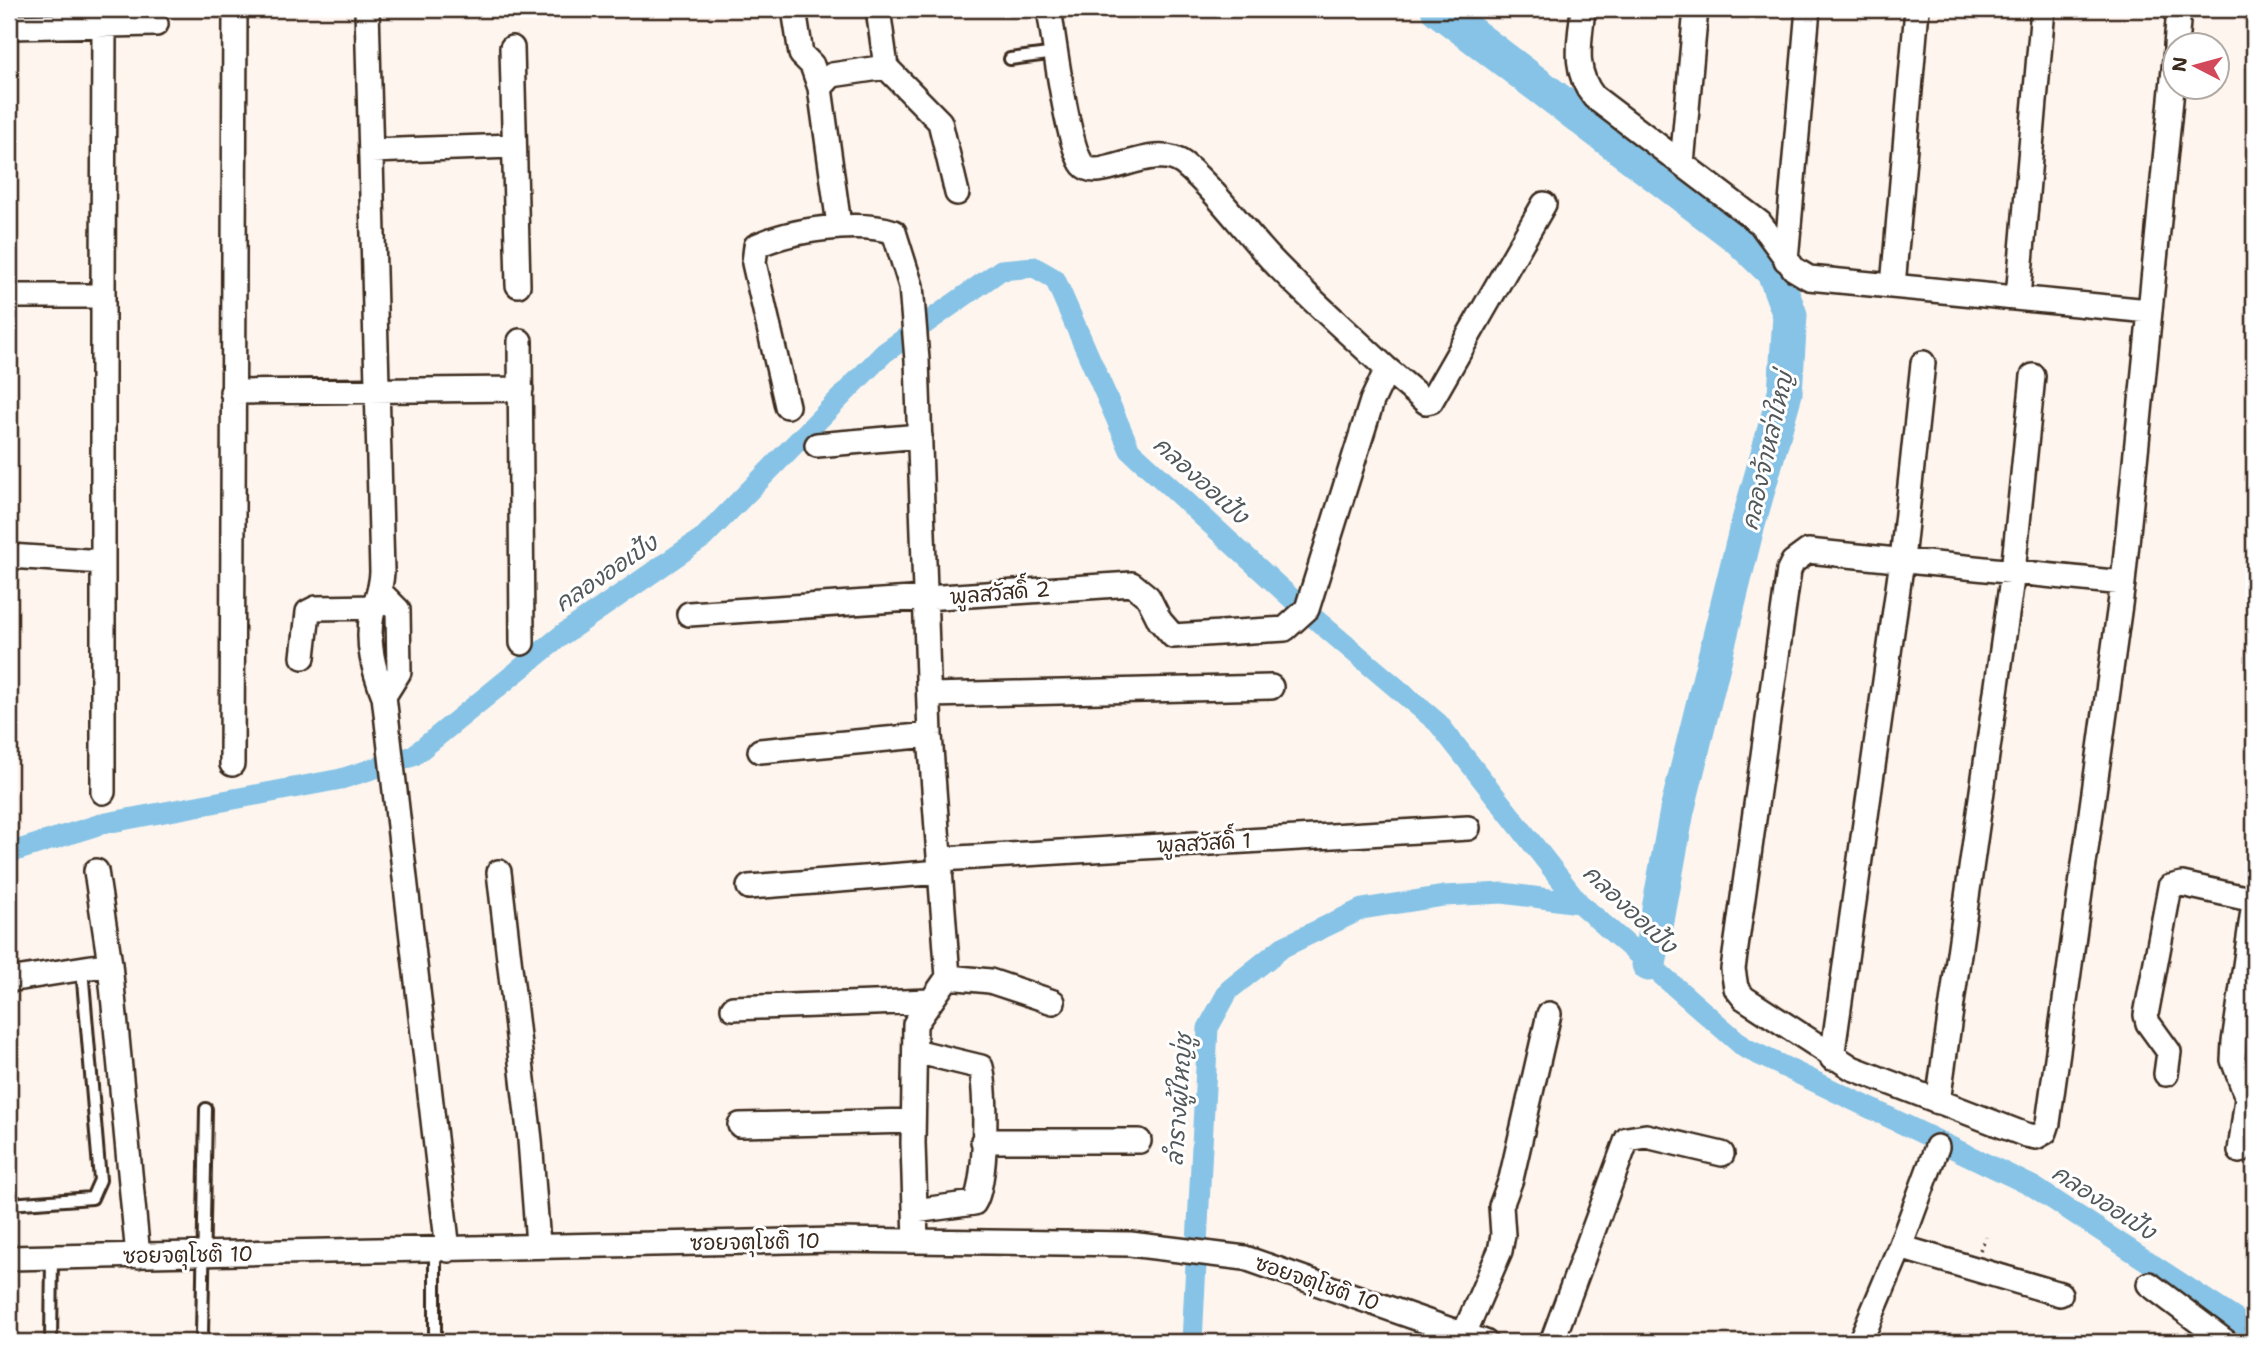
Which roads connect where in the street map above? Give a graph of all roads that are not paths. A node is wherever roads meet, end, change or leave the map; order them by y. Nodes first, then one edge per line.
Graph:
1 (235, 9) edge
2 (367, 9) edge
3 (794, 9) edge
4 (878, 9) edge
5 (1049, 9) edge
6 (1583, 9) edge
7 (1696, 9) edge
8 (1808, 9) edge
9 (1917, 9) edge
10 (2043, 9) edge
11 (2179, 9) edge
12 (156, 24) dead end
13 (104, 25) junction
14 (9, 27) edge
15 (2177, 32) edge
16 (512, 48) dead end
17 (1056, 53) junction
18 (1010, 59) dead end
19 (886, 67) junction
20 (820, 88) junction
21 (2170, 102) edge
22 (513, 146) junction
23 (371, 151) junction
24 (1682, 164) junction
25 (957, 193) dead end
26 (1544, 204) dead end
27 (839, 225) junction
28 (1786, 260) junction
29 (518, 285) dead end
30 (1893, 286) junction
31 (9, 296) edge
32 (103, 296) junction
33 (2018, 297) junction
34 (2149, 311) junction
35 (520, 341) dead end
36 (1923, 363) dead end
37 (1387, 369) junction
38 (2033, 376) dead end
39 (520, 389) junction
40 (376, 390) junction
41 (232, 392) junction
42 (787, 406) dead end
43 (920, 436) junction
44 (817, 445) dead end
45 (9, 556) edge
46 (1902, 561) junction
47 (103, 562) junction
48 (2013, 572) junction
49 (2123, 583) junction
50 (926, 599) junction
51 (378, 600) junction
52 (689, 614) dead end
53 (522, 643) dead end
54 (303, 657) dead end
55 (1271, 687) dead end
56 (929, 695) junction
57 (930, 735) junction
58 (760, 751) dead end
59 (232, 764) dead end
60 (103, 792) dead end
61 (1468, 828) dead end
62 (941, 866) junction
63 (96, 872) dead end
64 (499, 872) dead end
65 (749, 887) dead end
66 (2254, 901) edge
67 (110, 964) junction
68 (82, 969) junction
69 (948, 977) junction
70 (9, 981) edge
71 (930, 1001) junction
72 (1053, 1002) dead end
73 (733, 1008) dead end
74 (1549, 1014) dead end
75 (915, 1051) junction
76 (1832, 1058) junction
77 (2166, 1074) dead end
78 (1938, 1102) junction
79 (206, 1109) dead end
80 (913, 1121) junction
81 (740, 1125) dead end
82 (983, 1141) junction
83 (1139, 1141) dead end
84 (1937, 1147) dead end
85 (2240, 1151) dead end
86 (1722, 1154) dead end
87 (9, 1204) edge
88 (915, 1211) junction
89 (916, 1241) junction
90 (538, 1244) junction
91 (1900, 1247) junction
92 (442, 1251) junction
93 (205, 1254) junction
94 (52, 1256) junction
95 (138, 1256) junction
96 (9, 1258) edge
97 (2149, 1284) dead end
98 (2060, 1294) dead end
99 (1435, 1333) edge
100 (202, 1335) dead end
101 (435, 1338) dead end
102 (1475, 1338) edge
103 (51, 1342) edge
104 (1552, 1342) edge
105 (1860, 1342) edge
106 (2226, 1342) edge

1 - 41 street
2 - 23 street
3 - 20 street
4 - 19 street
5 - 17 street
6 - 24 street
7 - 24 street
8 - 28 street
9 - 30 street
10 - 33 street
11 - 15 street
12 - 13 street
13 - 14 street
13 - 32 street
16 - 22 street
17 - 18 lane
17 - 37 street
19 - 20 street
19 - 25 street
20 - 27 street
21 - 34 street
22 - 23 street
22 - 29 street
23 - 40 street
24 - 28 street
26 - 37 street
27 - 42 street
27 - 43 street
28 - 30 street
30 - 33 street
31 - 32 street
32 - 47 street
33 - 34 street
34 - 49 street
35 - 39 street
36 - 46 street
37 - 50 street, พูลสวัสดิ์ 2
38 - 48 street
39 - 40 street
39 - 53 street
40 - 41 street
40 - 51 street
41 - 59 street
43 - 44 street
43 - 50 street
45 - 47 street
46 - 48 street
46 - 76 street
46 - 76 street
47 - 60 street
48 - 49 street
48 - 78 street
49 - 78 street
50 - 52 street, พูลสวัสดิ์ 2
50 - 56 street
51 - 54 street
51 - 92 street
55 - 56 street
56 - 57 street
57 - 58 street
57 - 62 street
61 - 62 street, พูลสวัสดิ์ 1
62 - 65 street, พูลสวัสดิ์ 1
62 - 69 street
63 - 67 street
64 - 90 street
66 - 77 street
66 - 85 street
67 - 68 street
67 - 95 street
68 - 70 street
68 - 87 lane
69 - 71 street
69 - 72 street
71 - 73 street
71 - 75 street
74 - 102 street
75 - 80 street
75 - 82 street
76 - 78 street
79 - 93 lane
80 - 81 street
80 - 88 street
82 - 83 street
82 - 88 street
84 - 91 street
86 - 104 street
88 - 89 street
89 - 90 street, ซอยจตุโชติ 10
89 - 99 street, ซอยจตุโชติ 10
90 - 92 street, ซอยจตุโชติ 10
91 - 98 street
91 - 105 street
92 - 93 street, ซอยจตุโชติ 10
92 - 101 lane
93 - 95 street, ซอยจตุโชติ 10
93 - 100 lane
94 - 95 street, ซอยจตุโชติ 10
94 - 96 street, ซอยจตุโชติ 10
94 - 103 lane
97 - 106 street
99 - 102 street, ซอยจตุโชติ 10

